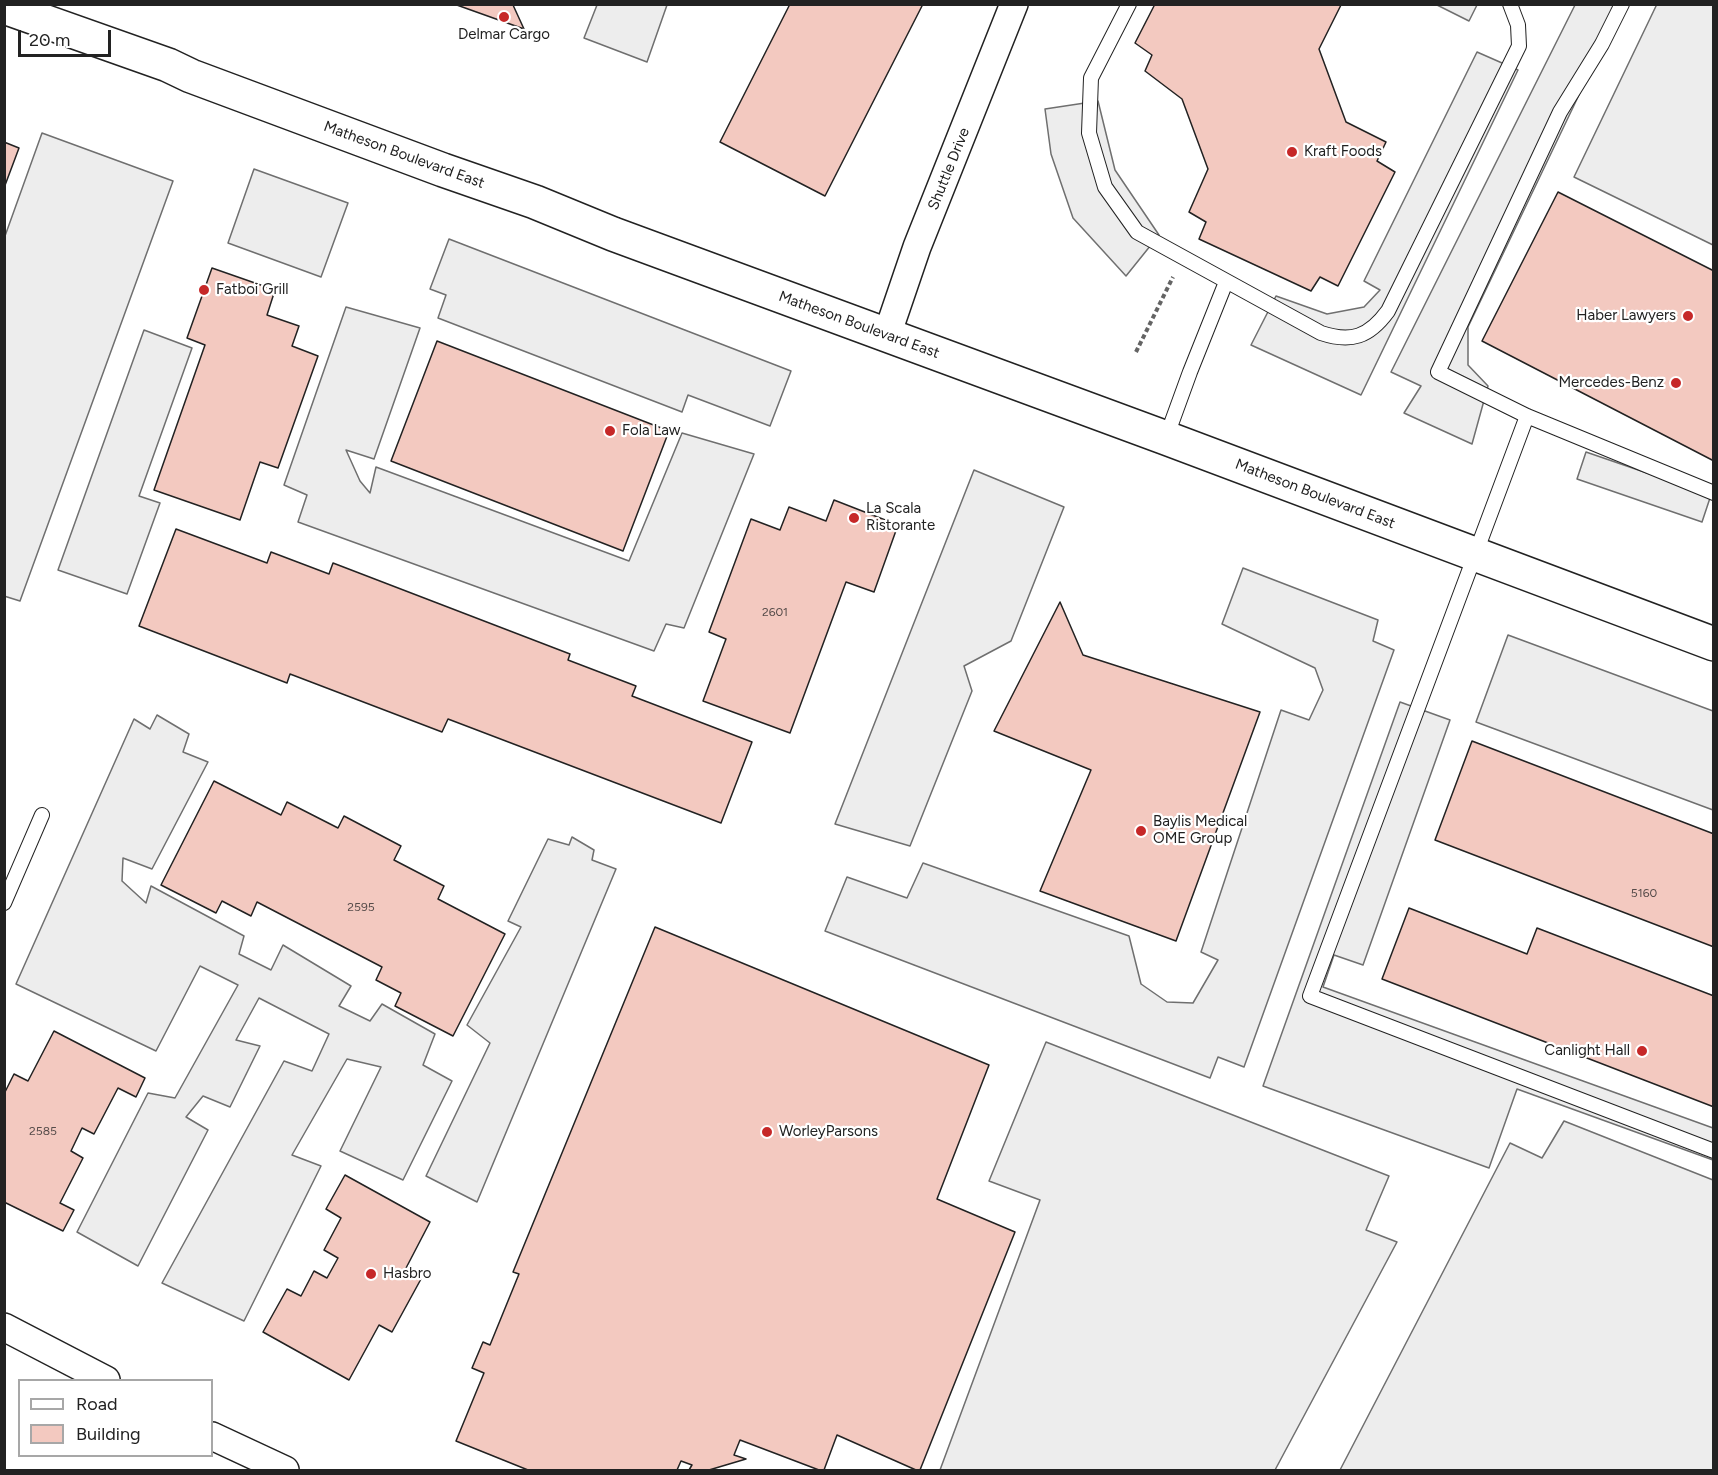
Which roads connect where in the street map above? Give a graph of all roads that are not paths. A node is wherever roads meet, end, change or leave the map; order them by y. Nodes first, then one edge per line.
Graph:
1 (1014, 4) edge
2 (1129, 4) edge
3 (1510, 4) edge
4 (1622, 4) edge
5 (4, 7) edge
6 (1226, 282) junction
7 (887, 335) junction
8 (1527, 416) junction
9 (1166, 438) junction
10 (1713, 493) edge
11 (1474, 554) junction
12 (1712, 640) edge
13 (42, 815) dead end
14 (4, 903) edge
15 (1713, 1151) edge
16 (4, 1327) edge
17 (104, 1379) edge
18 (213, 1436) edge
19 (285, 1470) edge

1 - 7 street, Shuttle Drive
2 - 6 lane
3 - 6 lane
4 - 8 lane
5 - 7 street, Matheson Boulevard East
6 - 9 lane
7 - 9 street, Matheson Boulevard East
8 - 10 lane
8 - 11 lane
9 - 11 street, Matheson Boulevard East
11 - 12 street, Matheson Boulevard East
11 - 15 lane
13 - 14 lane
16 - 17 street
18 - 19 street

